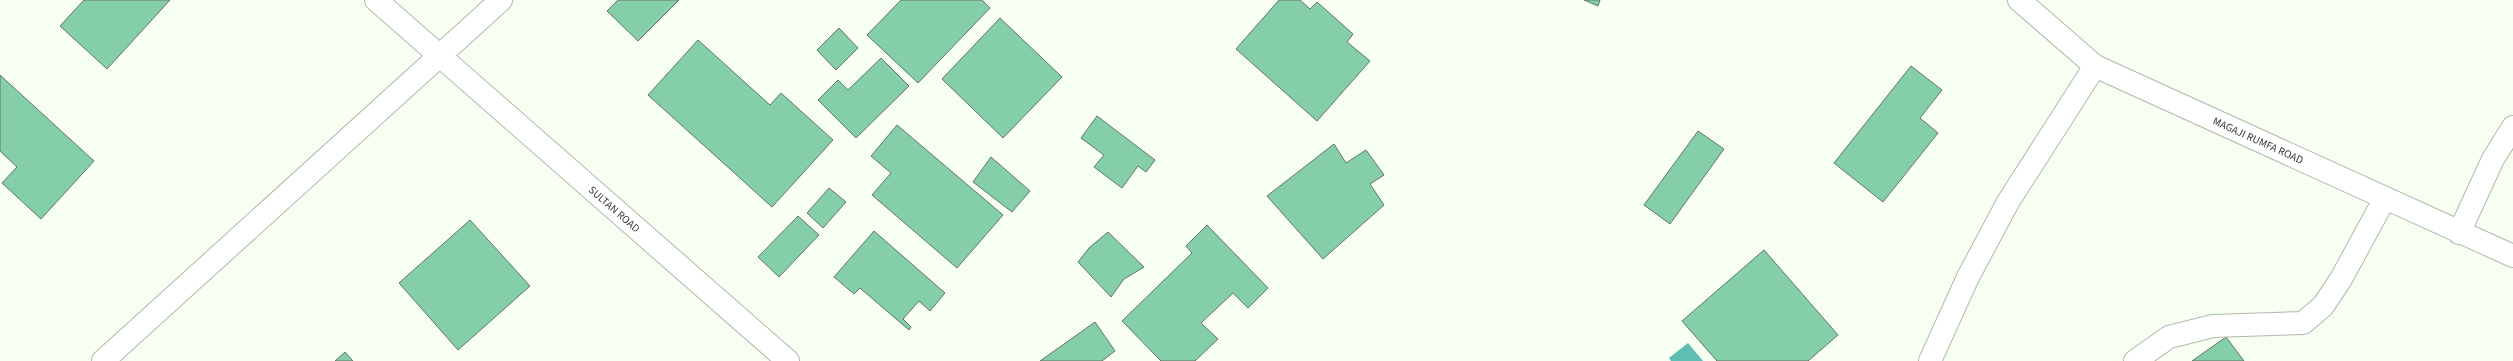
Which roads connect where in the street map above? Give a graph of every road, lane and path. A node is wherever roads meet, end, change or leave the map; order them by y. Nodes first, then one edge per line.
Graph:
1 (376, 0) edge
2 (501, 0) edge
3 (2019, 0) edge
4 (439, 58) junction
5 (2095, 66) junction
6 (2513, 127) edge
7 (2385, 198) junction
8 (2459, 232) junction
9 (2513, 256) edge
10 (103, 361) edge
11 (788, 361) edge
12 (1930, 361) edge
13 (2135, 361) edge

1 - 4 street, SULTAN ROAD
2 - 4 street
3 - 5 street, MAGAJI RUMFA ROAD
4 - 10 street
4 - 11 street, SULTAN ROAD
5 - 7 street, MAGAJI RUMFA ROAD
5 - 12 street
6 - 8 street
7 - 8 street, MAGAJI RUMFA ROAD
7 - 13 street
8 - 9 street, MAGAJI RUMFA ROAD

